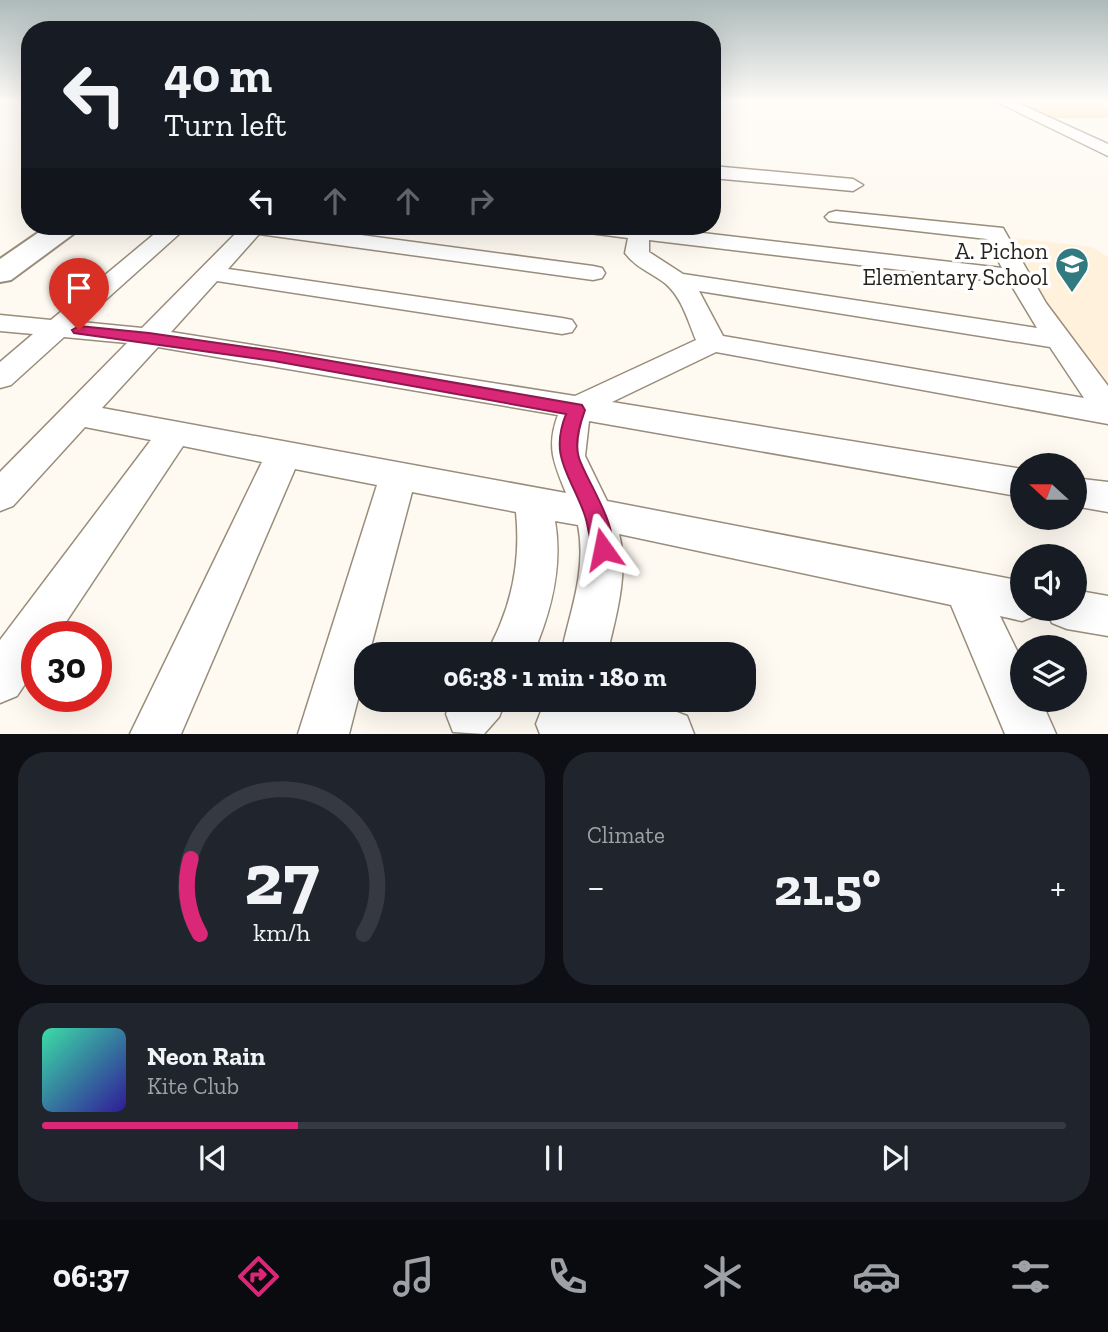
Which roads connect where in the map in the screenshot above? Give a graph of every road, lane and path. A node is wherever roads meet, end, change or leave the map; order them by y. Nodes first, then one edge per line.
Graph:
1 (1073, 134) edge
2 (1108, 151) edge
3 (721, 173) edge
4 (853, 185) dead end
5 (836, 217) dead end
6 (53, 235) edge
7 (166, 235) edge
8 (245, 235) edge
9 (320, 235) edge
10 (640, 235) edge
11 (667, 235) edge
12 (593, 272) dead end
13 (0, 273) edge
14 (209, 273) junction
15 (1020, 277) junction
16 (676, 280) junction
17 (0, 323) edge
18 (562, 326) dead end
19 (56, 328) junction
20 (149, 337) junction
21 (1057, 340) junction
22 (712, 343) junction
23 (0, 378) edge
24 (576, 410) junction
25 (1108, 411) edge
26 (76, 414) junction
27 (174, 434) junction
28 (283, 455) junction
29 (398, 476) junction
30 (1010, 481) edge
31 (1087, 494) edge
32 (0, 496) edge
33 (1108, 497) edge
34 (533, 501) junction
35 (595, 515) junction
36 (966, 591) junction
37 (1010, 599) edge
38 (1087, 613) edge
39 (1108, 617) edge
40 (516, 642) edge
41 (587, 642) edge
42 (0, 679) edge
43 (563, 719) edge
44 (155, 733) edge
45 (323, 733) edge
46 (669, 733) edge
47 (1031, 733) edge

1 - 2 street
3 - 4 street
5 - 15 street
6 - 13 main road
7 - 19 street
8 - 14 street
9 - 12 street
10 - 16 street
11 - 15 street
14 - 18 street
14 - 20 street
15 - 21 street
16 - 21 street
16 - 22 street
17 - 19 street
19 - 20 street
19 - 23 street
20 - 24 street
20 - 26 street
21 - 25 street
22 - 24 street
22 - 25 street
24 - 30 street
24 - 35 street
26 - 27 street
26 - 32 street
27 - 28 street
27 - 42 street
28 - 29 street
28 - 44 street
29 - 34 street
29 - 45 street
31 - 33 street
34 - 35 street
34 - 40 street
35 - 36 street
35 - 41 street
36 - 37 street
36 - 47 street
38 - 39 street
43 - 46 street

